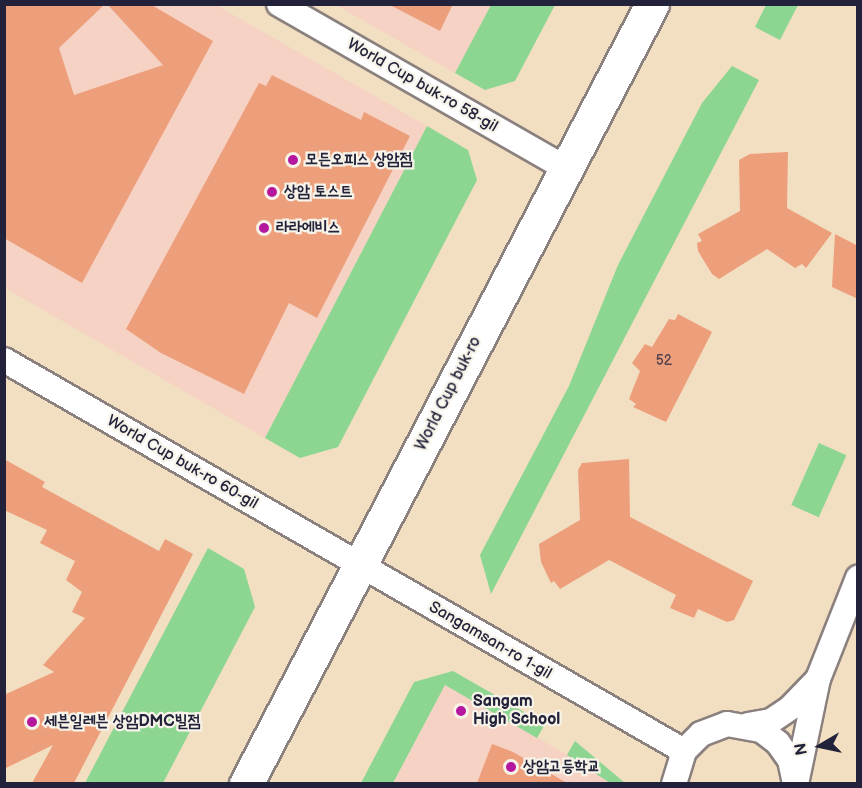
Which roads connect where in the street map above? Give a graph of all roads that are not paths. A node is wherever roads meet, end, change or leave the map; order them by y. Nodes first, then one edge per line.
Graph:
1 (279, 4) edge
2 (652, 4) edge
3 (565, 168) junction
4 (4, 360) edge
5 (359, 567) junction
6 (858, 578) edge
7 (818, 679) junction
8 (748, 725) junction
9 (684, 751) junction
10 (246, 783) edge
11 (674, 783) edge
12 (795, 783) edge

1 - 3 street, World Cup buk-ro 58-gil
2 - 3 main road, World Cup buk-ro
3 - 5 main road, World Cup buk-ro
4 - 5 street, World Cup buk-ro 60-gil
5 - 9 street, Sangamsan-ro 1-gil
5 - 10 main road, World Cup buk-ro
6 - 7 street
7 - 8 street
7 - 12 street
8 - 9 street
8 - 12 street
9 - 11 street

